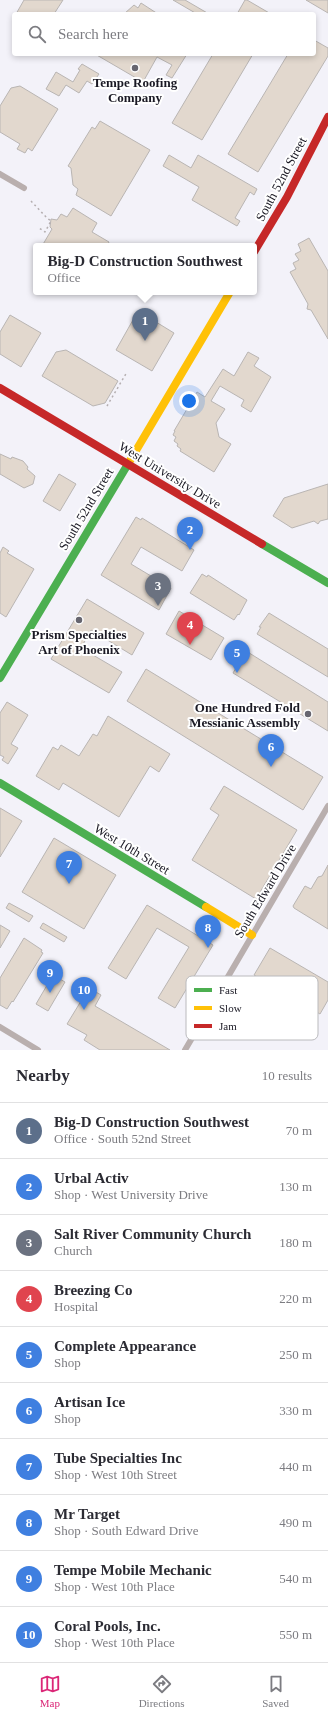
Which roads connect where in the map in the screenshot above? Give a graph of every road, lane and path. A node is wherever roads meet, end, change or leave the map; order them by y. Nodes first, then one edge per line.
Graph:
1 (328, 117) edge
2 (0, 174) edge
3 (24, 188) dead end
4 (31, 200) dead end
5 (39, 228) dead end
6 (257, 247) edge
7 (228, 295) edge
8 (127, 372) dead end
9 (0, 388) edge
10 (107, 406) dead end
11 (127, 464) junction
12 (328, 583) edge
13 (0, 678) edge
14 (0, 783) edge
15 (328, 806) edge
16 (252, 934) junction
17 (228, 976) edge
18 (0, 1027) edge
19 (191, 1040) edge
20 (38, 1050) edge
21 (185, 1050) edge

1 - 6 main road, South 52nd Street
2 - 3 street
4 - 5 path
7 - 11 main road, South 52nd Street
8 - 10 path
9 - 11 main road, West University Drive
11 - 12 main road, West University Drive
11 - 13 main road, South 52nd Street
14 - 16 main road, West 10th Street
15 - 16 street, South Edward Drive
16 - 17 street, South Edward Drive
18 - 20 street
19 - 21 street, South Edward Drive

